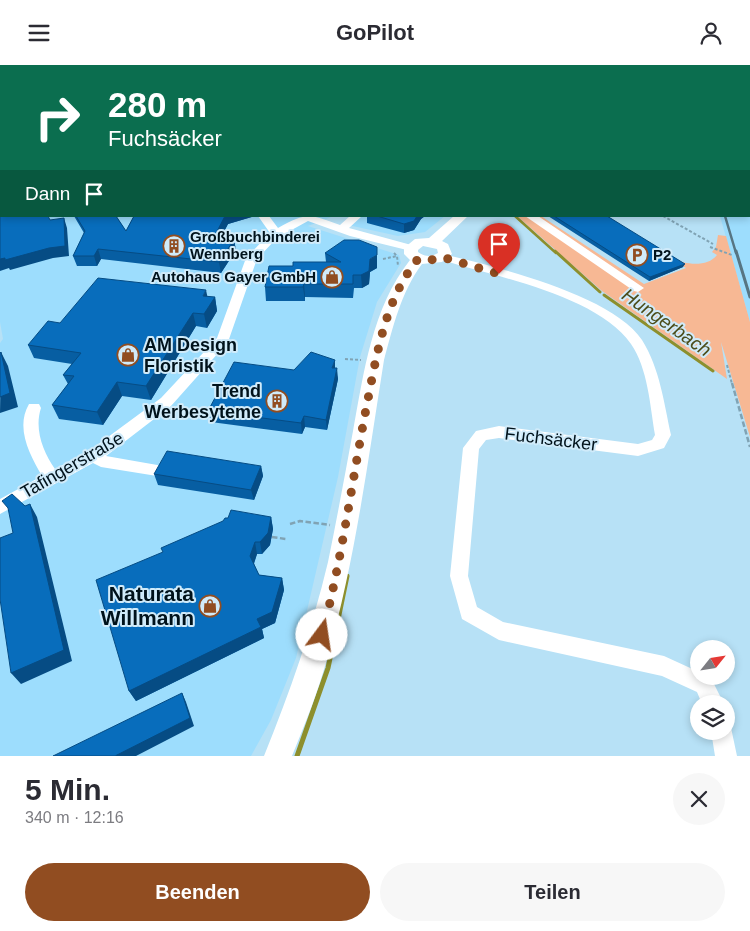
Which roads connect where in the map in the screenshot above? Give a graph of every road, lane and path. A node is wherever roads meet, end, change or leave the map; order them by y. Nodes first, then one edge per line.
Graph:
1 (264, 217) edge
2 (306, 217) edge
3 (356, 217) edge
4 (461, 217) edge
5 (531, 217) edge
6 (665, 217) edge
7 (341, 230) junction
8 (276, 234) junction
9 (433, 242) junction
10 (713, 244) dead end
11 (710, 247) dead end
12 (409, 254) junction
13 (732, 255) dead end
14 (442, 257) junction
15 (383, 259) dead end
16 (638, 289) dead end
17 (345, 359) dead end
18 (364, 361) dead end
19 (727, 365) dead end
20 (34, 408) dead end
21 (750, 447) edge
22 (95, 455) junction
23 (158, 470) edge
24 (52, 478) junction
25 (0, 507) edge
26 (290, 524) dead end
27 (332, 525) dead end
28 (272, 537) dead end
29 (286, 539) dead end
30 (709, 695) edge
31 (723, 740) edge
32 (278, 756) edge
33 (726, 756) edge

1 - 8 street
2 - 7 street
2 - 8 street, Tafingerstraße
3 - 7 street
4 - 9 main road
5 - 16 street
6 - 10 path
7 - 12 street
8 - 22 street, Tafingerstraße
9 - 12 main road
9 - 14 main road
11 - 13 path
12 - 14 main road
12 - 15 path
12 - 32 main road
14 - 30 street, Fuchsäcker
17 - 18 path
19 - 21 path
20 - 24 street
22 - 23 street
22 - 24 street, Tafingerstraße
24 - 25 street, Tafingerstraße
26 - 27 path
28 - 29 path
31 - 33 street

